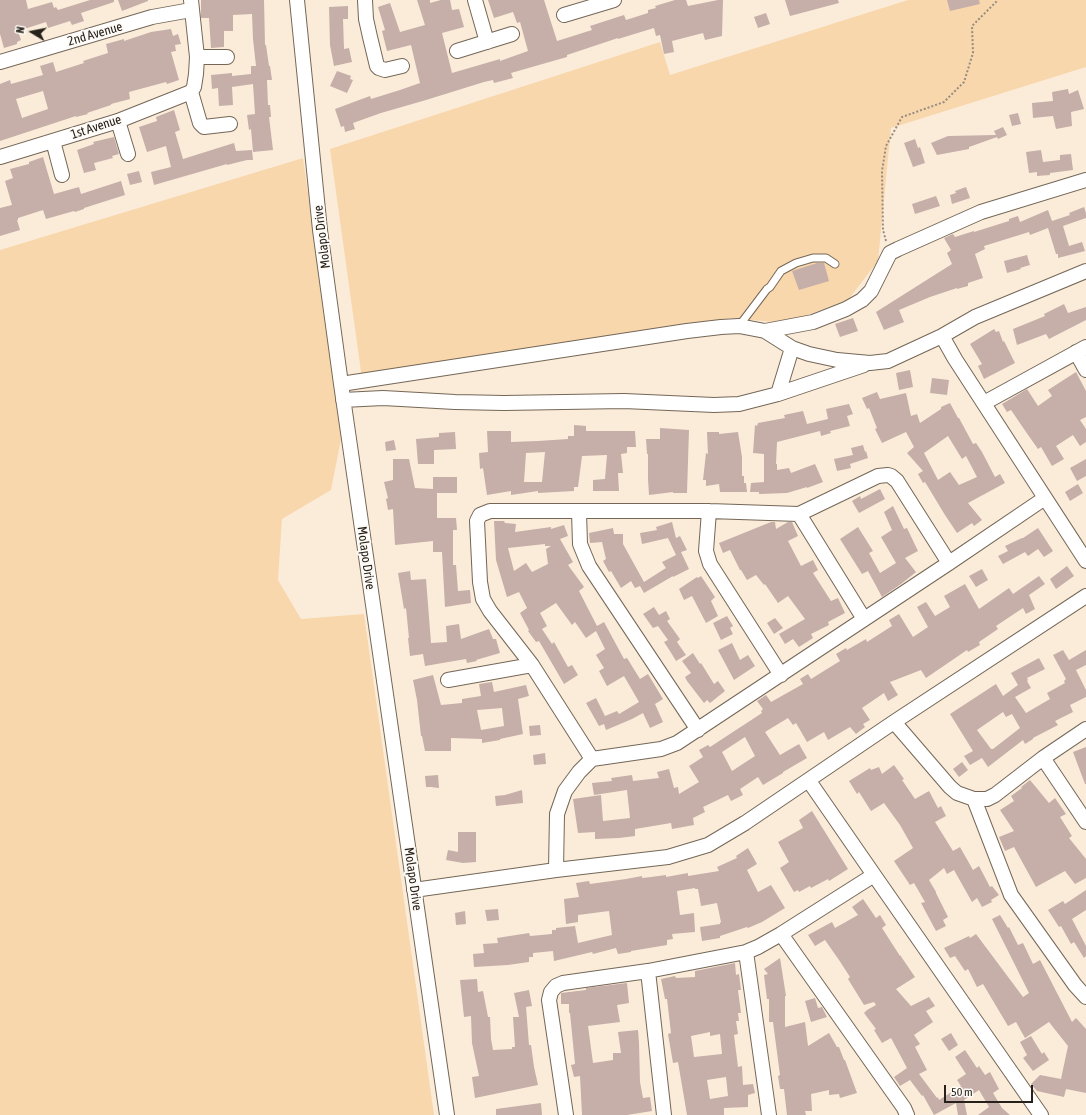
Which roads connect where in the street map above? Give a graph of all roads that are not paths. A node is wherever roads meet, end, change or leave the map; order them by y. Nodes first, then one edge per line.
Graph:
1 (297, 0) edge
2 (365, 0) edge
3 (475, 0) edge
4 (614, 0) edge
5 (586, 4) edge
6 (191, 5) edge
7 (564, 16) dead end
8 (512, 34) dead end
9 (487, 42) junction
10 (456, 51) dead end
11 (197, 57) junction
12 (227, 57) dead end
13 (0, 62) edge
14 (402, 66) dead end
15 (191, 92) junction
16 (118, 121) junction
17 (230, 124) dead end
18 (53, 141) junction
19 (128, 154) dead end
20 (0, 158) edge
21 (62, 175) dead end
22 (1086, 180) edge
23 (835, 264) dead end
24 (1086, 272) edge
25 (739, 326) junction
26 (765, 331) junction
27 (942, 336) junction
28 (792, 348) junction
29 (1081, 349) edge
30 (870, 363) junction
31 (1086, 370) edge
32 (341, 384) junction
33 (778, 394) junction
34 (343, 400) junction
35 (984, 403) junction
36 (1045, 498) junction
37 (709, 511) junction
38 (579, 512) junction
39 (799, 514) junction
40 (1086, 561) edge
41 (949, 563) junction
42 (1086, 596) edge
43 (864, 619) junction
44 (532, 665) junction
45 (781, 675) junction
46 (448, 680) dead end
47 (894, 722) junction
48 (1086, 729) edge
49 (698, 730) junction
50 (1043, 758) junction
51 (592, 759) junction
52 (809, 781) junction
53 (974, 799) junction
54 (1086, 822) edge
55 (556, 870) junction
56 (874, 875) junction
57 (414, 890) junction
58 (781, 934) junction
59 (746, 952) junction
60 (648, 971) junction
61 (1086, 997) edge
62 (447, 1115) edge
63 (566, 1115) edge
64 (664, 1115) edge
65 (769, 1115) edge
66 (907, 1115) edge
67 (1042, 1115) edge

1 - 32 street, Molapo Drive
2 - 14 street
3 - 9 street
4 - 5 street
5 - 7 street
6 - 11 street
6 - 13 street, 2nd Avenue
8 - 9 street
9 - 10 street
11 - 12 street
11 - 15 street
15 - 16 street, 1st Avenue
15 - 17 street
16 - 18 street, 1st Avenue
16 - 19 street
18 - 20 street, 1st Avenue
18 - 21 street
22 - 26 street
23 - 25 lane
24 - 27 street
25 - 26 street
25 - 32 street
26 - 28 street
27 - 30 street
27 - 35 street
28 - 30 street
28 - 33 street
29 - 31 street
29 - 35 street
30 - 33 street
32 - 34 street, Molapo Drive
33 - 34 street
34 - 57 street, Molapo Drive
35 - 36 street
36 - 40 street
36 - 41 street
37 - 38 street
37 - 39 street
37 - 45 street
38 - 44 street
38 - 49 street
39 - 41 street
39 - 43 street
41 - 43 street
42 - 47 street
43 - 45 street
44 - 46 street
44 - 51 street
45 - 49 street
47 - 52 street
47 - 53 street
48 - 50 street
49 - 51 street
50 - 53 street
50 - 54 street
51 - 55 street
52 - 55 street
52 - 56 street
53 - 61 street
55 - 57 street
56 - 58 street
56 - 67 street
57 - 62 street, Molapo Drive
58 - 59 street
58 - 66 street
59 - 60 street
59 - 65 street
60 - 63 street
60 - 64 street

